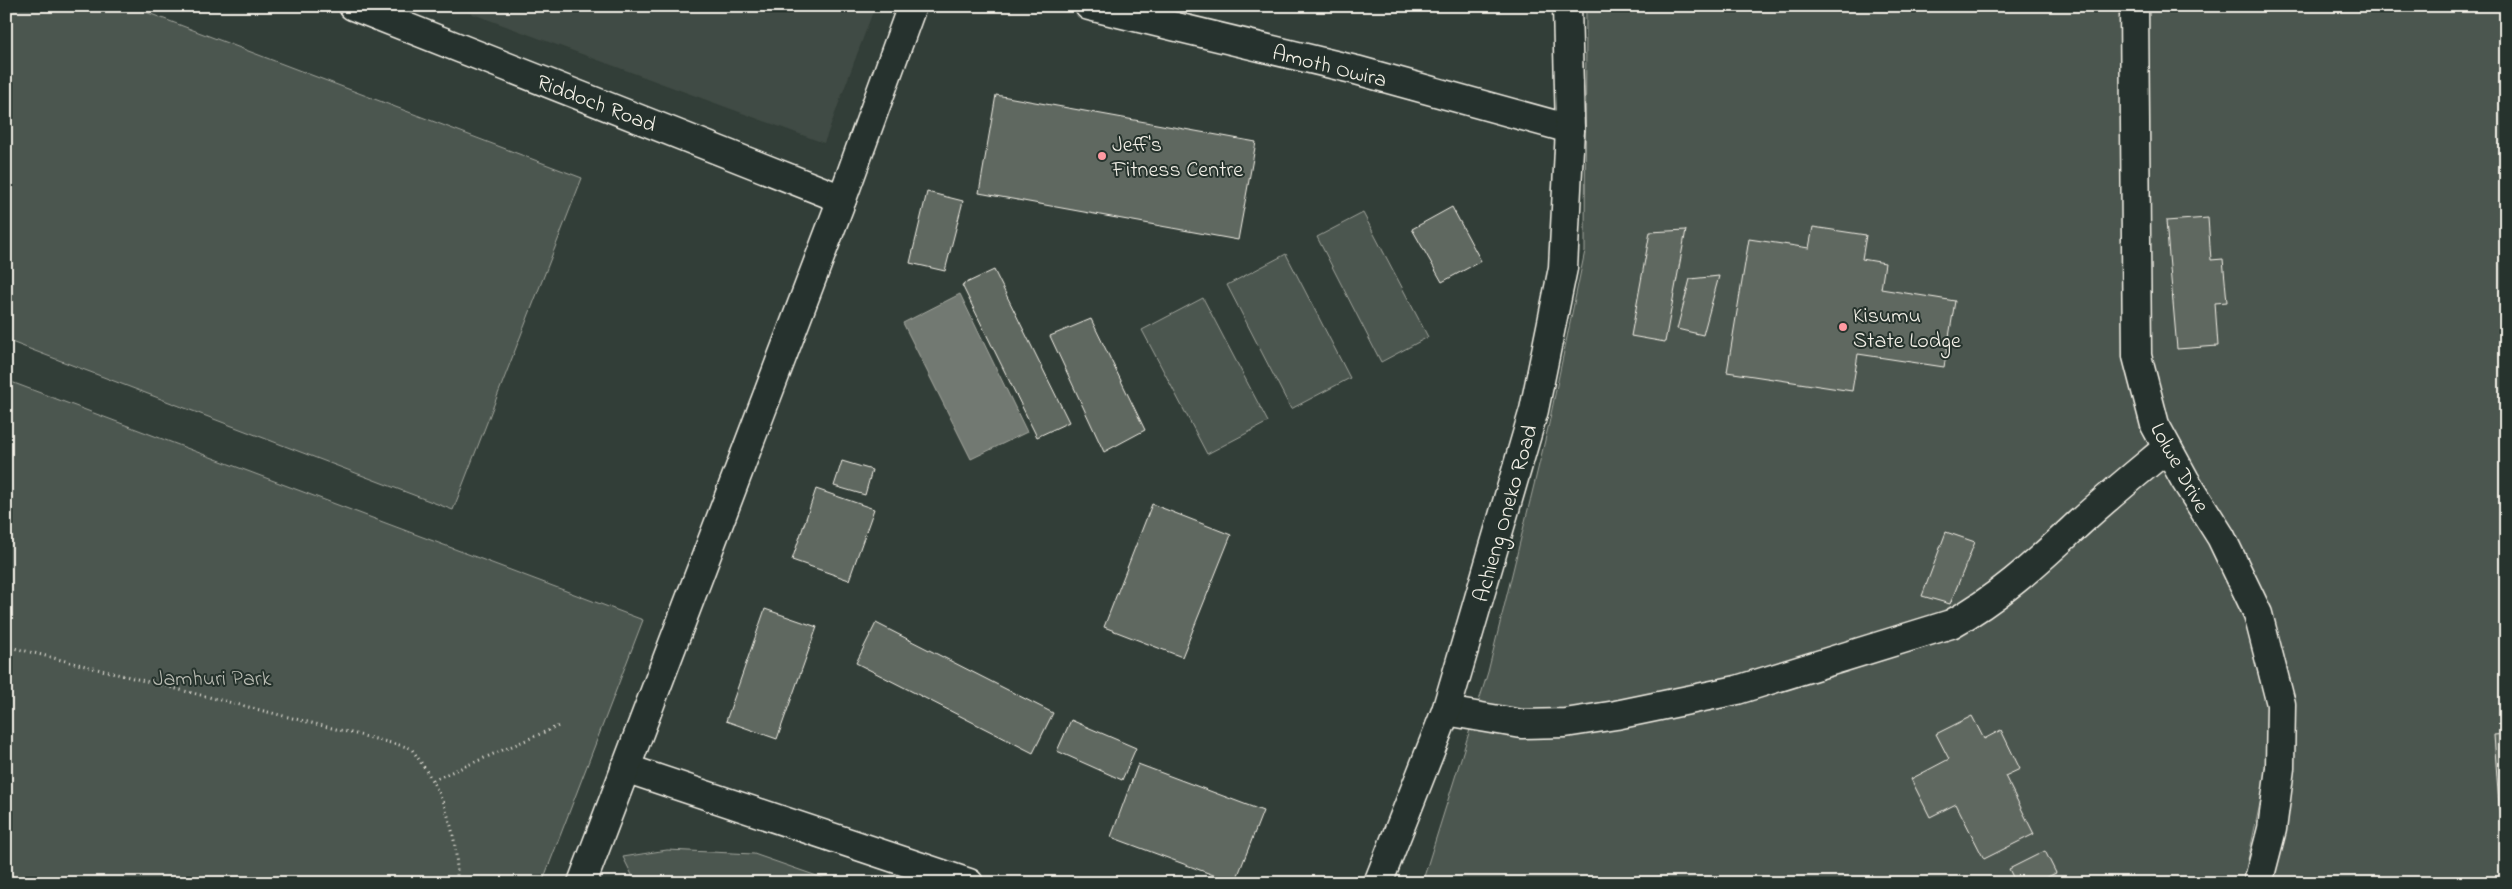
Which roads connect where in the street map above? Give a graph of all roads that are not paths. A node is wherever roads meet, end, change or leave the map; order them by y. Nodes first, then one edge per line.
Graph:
1 (353, 6) edge
2 (912, 6) edge
3 (1089, 6) edge
4 (1567, 6) edge
5 (2134, 6) edge
6 (1570, 129) junction
7 (842, 199) junction
8 (2167, 448) junction
9 (1446, 711) junction
10 (626, 768) junction
11 (582, 883) edge
12 (969, 883) edge
13 (1378, 883) edge
14 (2258, 883) edge

1 - 7 street, Riddoch Road
2 - 7 street
3 - 6 street, Amoth Owira
4 - 6 street, Achieng Oneko Road
5 - 8 street, Lolwe Drive
6 - 9 street, Achieng Oneko Road
7 - 10 street
8 - 9 street
8 - 14 street, Lolwe Drive
9 - 13 street, Achieng Oneko Road
10 - 11 street
10 - 12 street

